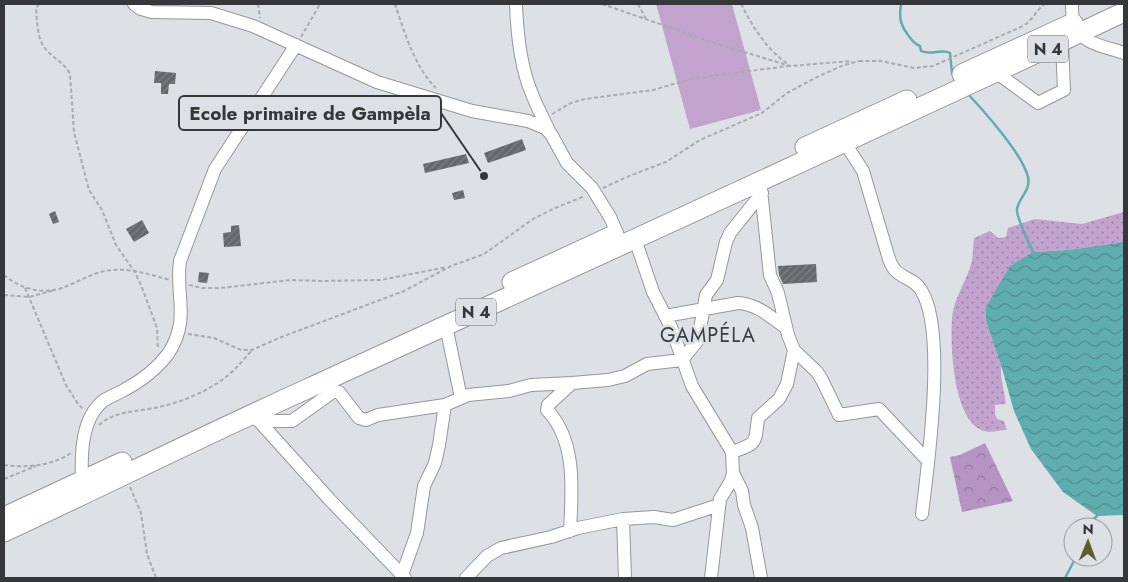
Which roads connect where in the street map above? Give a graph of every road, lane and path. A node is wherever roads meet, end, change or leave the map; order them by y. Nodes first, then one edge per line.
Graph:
1 (39, 4) edge
2 (134, 4) edge
3 (320, 4) edge
4 (395, 4) edge
5 (516, 4) edge
6 (602, 4) edge
7 (638, 4) edge
8 (741, 4) edge
9 (1045, 4) edge
10 (1072, 4) edge
11 (1115, 4) edge
12 (1124, 12) edge
13 (647, 21) junction
14 (1076, 28) junction
15 (1059, 37) junction
16 (296, 45) junction
17 (1124, 53) edge
18 (859, 61) junction
19 (790, 66) junction
20 (998, 73) junction
21 (437, 89) dead end
22 (544, 119) junction
23 (551, 134) junction
24 (845, 143) junction
25 (760, 187) junction
26 (594, 192) junction
27 (617, 234) junction
28 (635, 239) junction
29 (451, 266) junction
30 (134, 271) junction
31 (4, 275) edge
32 (179, 283) junction
33 (25, 288) junction
34 (60, 289) junction
35 (4, 295) edge
36 (29, 297) junction
37 (703, 310) junction
38 (665, 316) junction
39 (446, 326) junction
40 (786, 328) junction
41 (178, 332) junction
42 (252, 350) junction
43 (794, 350) junction
44 (682, 360) junction
45 (156, 366) junction
46 (572, 382) junction
47 (461, 398) junction
48 (445, 405) junction
49 (154, 408) dead end
50 (92, 417) junction
51 (255, 418) junction
52 (105, 420) dead end
53 (732, 452) junction
54 (928, 461) junction
55 (38, 465) dead end
56 (733, 473) junction
57 (124, 475) junction
58 (4, 479) edge
59 (82, 480) junction
60 (719, 505) junction
61 (922, 514) dead end
62 (4, 517) edge
63 (623, 519) junction
64 (570, 531) junction
65 (4, 532) edge
66 (403, 577) edge
67 (156, 578) edge
68 (466, 578) edge
69 (625, 578) edge
70 (711, 578) edge
71 (761, 578) edge

1 - 30 path
2 - 16 street
3 - 16 path
4 - 21 path
5 - 22 street
6 - 13 path
7 - 13 path
8 - 19 path
9 - 18 path
10 - 14 street
11 - 14 highway, N 4
12 - 14 highway, N 4
13 - 19 path
14 - 15 highway, N 4
14 - 17 street
15 - 20 highway, N 4
15 - 20 street
15 - 27 highway, N 4
16 - 23 street
16 - 32 street
18 - 19 path
18 - 26 path
19 - 22 path
20 - 24 highway, N 4
22 - 23 street
23 - 26 street
24 - 25 highway, N 4
24 - 54 street
25 - 28 highway, N 4
25 - 37 street
25 - 40 street
26 - 27 street
26 - 29 path
27 - 59 highway, N 4
28 - 38 street
28 - 39 highway, N 4
29 - 32 path
29 - 42 path
30 - 32 path
30 - 34 path
30 - 45 path
31 - 33 path
32 - 41 street
33 - 34 path
33 - 36 path
34 - 36 path
35 - 36 path
36 - 50 path
37 - 38 street
37 - 40 street
37 - 44 street
38 - 44 street
39 - 47 street
39 - 51 highway, N 4
40 - 43 street
41 - 42 path
41 - 45 street
42 - 49 path
43 - 53 street
43 - 54 street
44 - 46 street
44 - 53 street
45 - 50 street
46 - 47 street
46 - 64 street
47 - 48 street
48 - 51 street
48 - 66 street
50 - 52 path
50 - 59 street
51 - 57 highway, N 4
51 - 66 street
53 - 56 street
54 - 61 street
55 - 58 path
56 - 60 street
56 - 71 street
57 - 65 highway, N 4
57 - 67 path
59 - 62 highway, N 4
60 - 63 street
60 - 70 street
63 - 64 street
63 - 69 street
64 - 68 street

